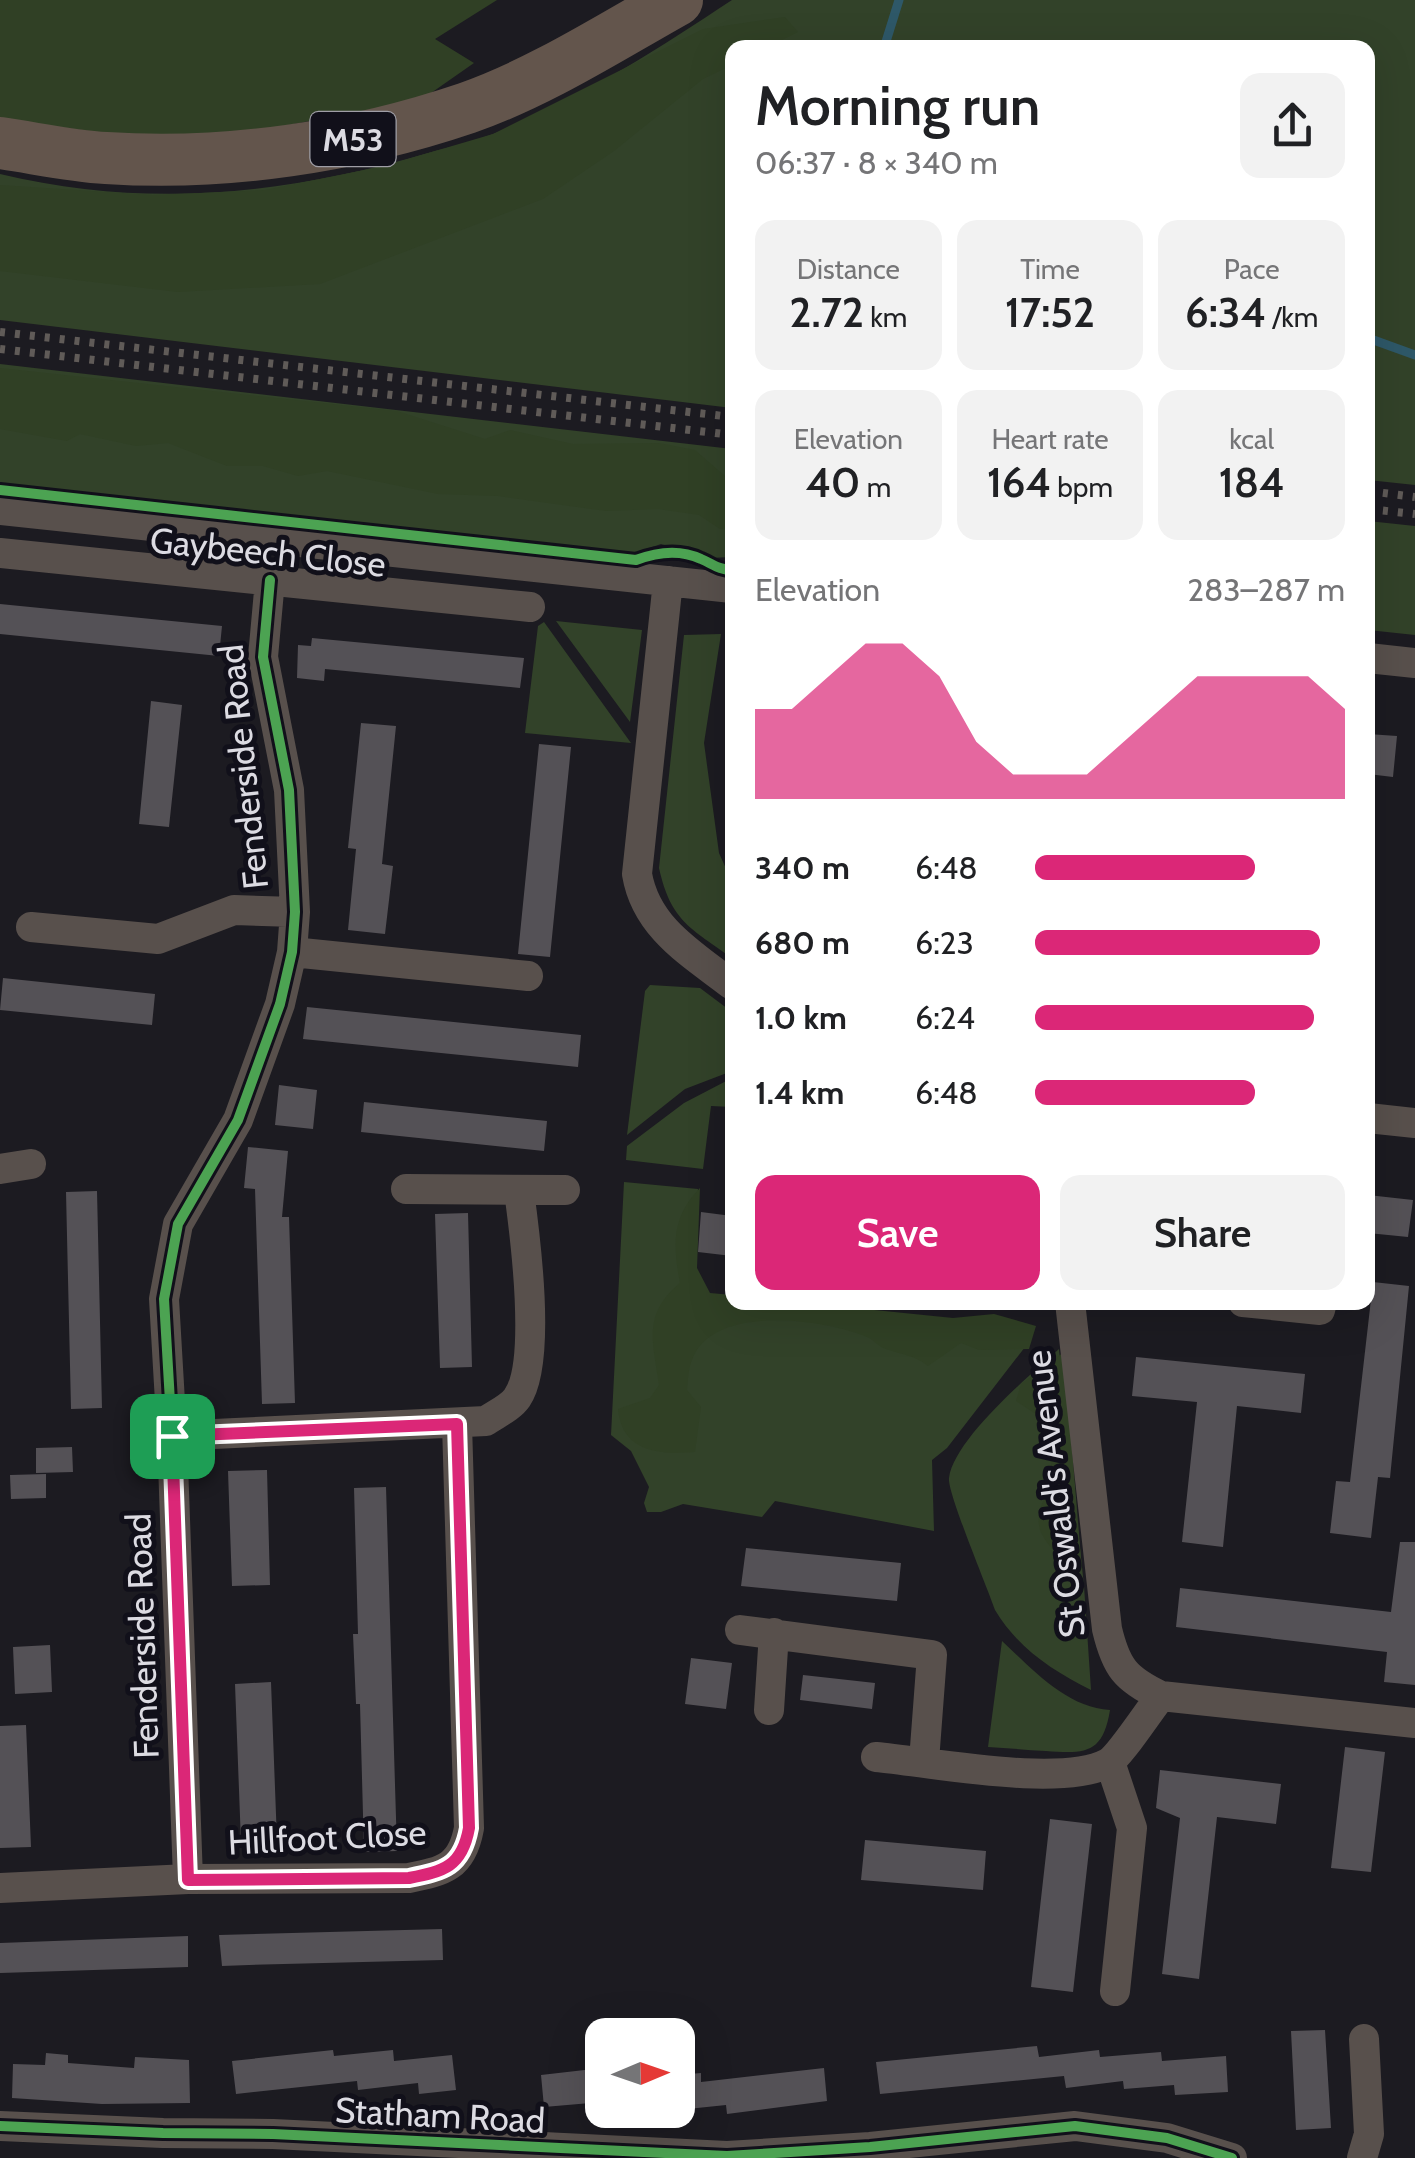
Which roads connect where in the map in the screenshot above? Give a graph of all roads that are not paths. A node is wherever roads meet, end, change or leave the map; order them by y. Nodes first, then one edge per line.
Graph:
1 (678, 0) edge
2 (0, 143) edge
3 (0, 510) edge
4 (0, 552) edge
5 (424, 553) junction
6 (270, 580) junction
7 (668, 581) junction
8 (725, 587) edge
9 (419, 594) junction
10 (530, 607) dead end
11 (1375, 659) edge
12 (1415, 663) edge
13 (295, 912) junction
14 (30, 926) dead end
15 (292, 952) junction
16 (528, 976) dead end
17 (725, 980) edge
18 (1375, 1119) edge
19 (1415, 1123) edge
20 (31, 1164) dead end
21 (0, 1169) edge
22 (406, 1189) dead end
23 (519, 1190) junction
24 (564, 1190) dead end
25 (1071, 1310) edge
26 (457, 1424) junction
27 (172, 1436) junction
28 (740, 1630) dead end
29 (774, 1634) junction
30 (1161, 1696) junction
31 (769, 1710) dead end
32 (1415, 1723) edge
33 (876, 1757) dead end
34 (924, 1761) junction
35 (1110, 1762) junction
36 (188, 1880) junction
37 (0, 1888) edge
38 (1114, 1991) dead end
39 (1364, 2039) dead end
40 (0, 2126) edge
41 (511, 2153) edge
42 (781, 2156) edge
43 (1232, 2158) edge
44 (1362, 2158) edge

1 - 2 highway, M53
3 - 5 street
4 - 6 street, Gaybeech Close
5 - 7 street
5 - 9 street
6 - 9 street, Gaybeech Close
6 - 13 street, Fenderside Road
7 - 8 street
7 - 17 street
9 - 10 street, Gaybeech Close
11 - 12 street
13 - 14 street
13 - 15 street, Fenderside Road
15 - 16 street
15 - 27 street, Fenderside Road
18 - 19 street
20 - 21 street
22 - 23 street
23 - 24 street
23 - 26 street
25 - 30 street, St Oswald's Avenue
26 - 27 street
26 - 36 street, Hillfoot Close
27 - 36 street, Fenderside Road
28 - 29 street
29 - 31 street
29 - 34 street
30 - 32 street, St Oswald's Avenue
30 - 35 street
33 - 34 street
34 - 35 street
35 - 38 street
36 - 37 street, Hillfoot Close
39 - 44 street
40 - 41 street, Statham Road
41 - 42 street, Statham Road
42 - 43 street, Statham Road

